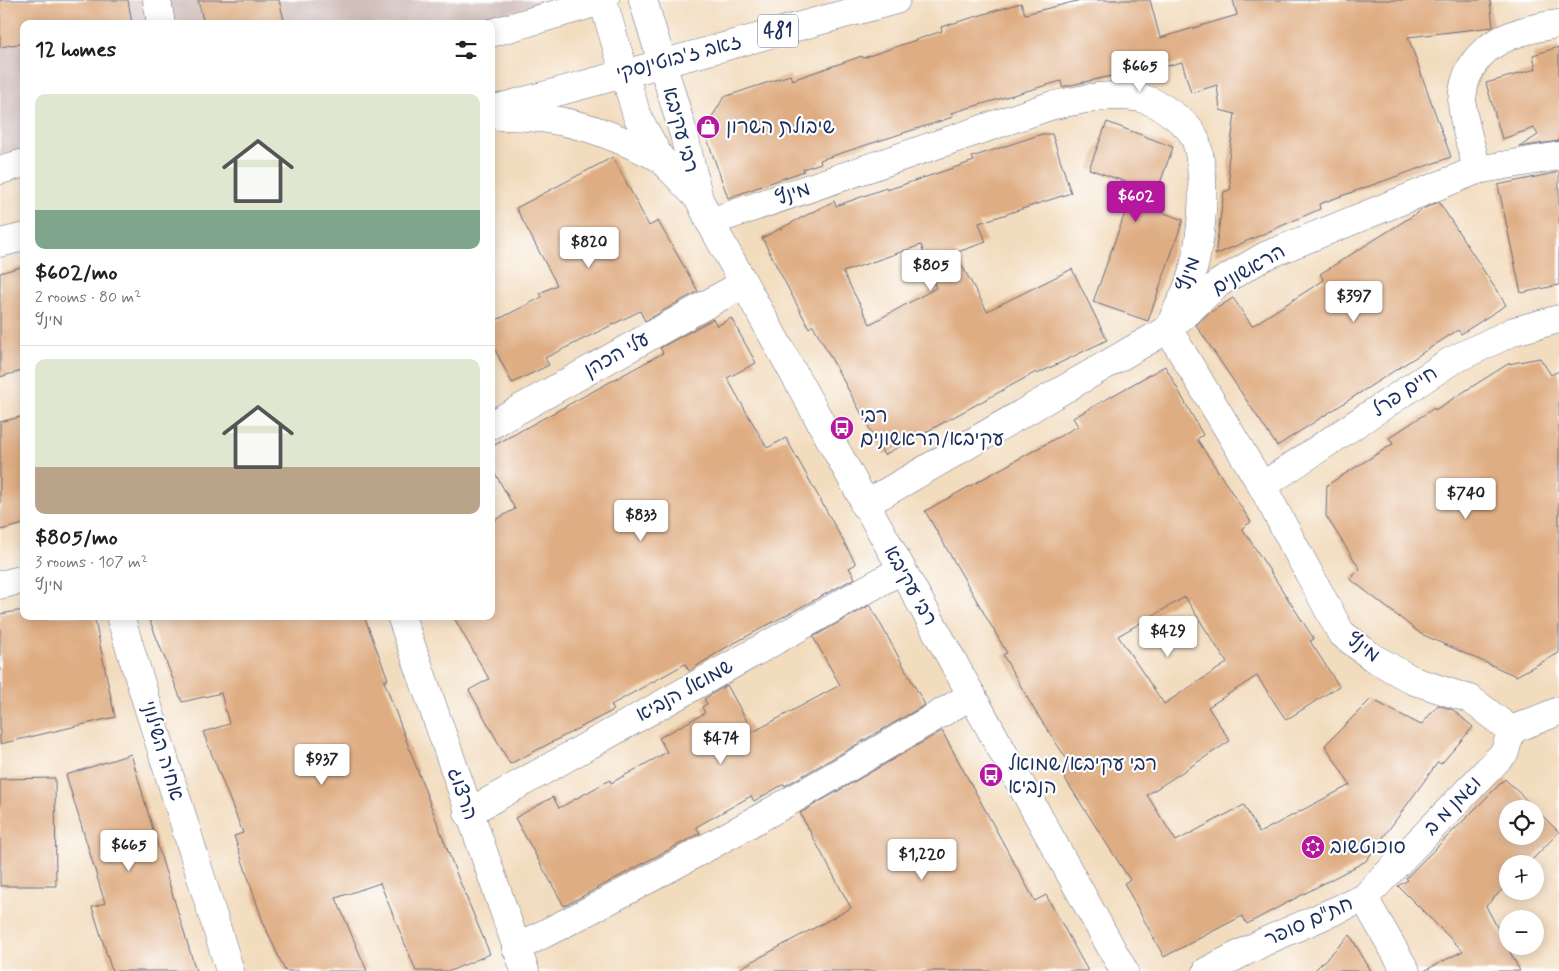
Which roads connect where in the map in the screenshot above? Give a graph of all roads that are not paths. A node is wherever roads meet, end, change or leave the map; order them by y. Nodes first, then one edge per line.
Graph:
1 (157, 0) edge
2 (604, 0) edge
3 (643, 0) edge
4 (896, 0) edge
5 (160, 20) edge
6 (1559, 24) edge
7 (495, 32) edge
8 (661, 62) junction
9 (622, 72) junction
10 (495, 109) edge
11 (495, 116) edge
12 (1559, 156) edge
13 (660, 158) junction
14 (20, 165) edge
15 (0, 170) edge
16 (1477, 170) junction
17 (704, 211) junction
18 (20, 238) edge
19 (0, 243) edge
20 (743, 284) junction
21 (1559, 320) edge
22 (1168, 329) junction
23 (495, 424) edge
24 (1262, 486) junction
25 (864, 505) junction
26 (901, 570) junction
27 (20, 580) edge
28 (0, 585) edge
29 (121, 620) edge
30 (401, 620) edge
31 (972, 695) junction
32 (1559, 712) edge
33 (1511, 730) junction
34 (468, 813) junction
35 (1364, 898) junction
36 (520, 960) edge
37 (230, 971) edge
38 (1124, 971) edge
39 (1207, 971) edge
40 (1406, 971) edge

1 - 5 street
2 - 7 street
2 - 9 street, רבי עקיבא
3 - 8 street, רבי עקיבא
4 - 8 street, זאב ז'בוטינסקי / 481
6 - 16 street
8 - 9 street, זאב ז'בוטינסקי / 481
8 - 17 street, רבי עקיבא
9 - 10 street, זאב ז'בוטינסקי / 481
9 - 13 street, רבי עקיבא
11 - 13 street
12 - 16 street, הראשונים
13 - 17 street, רבי עקיבא
14 - 15 street
16 - 22 street, הראשונים
17 - 20 street, רבי עקיבא
17 - 22 street, מינץ
18 - 19 street
20 - 23 street, עלי הכהן
20 - 25 street, רבי עקיבא
21 - 24 street, חיים פרל
22 - 24 street, מינץ
22 - 25 street, הראשונים
24 - 33 street, מינץ
25 - 26 street, רבי עקיבא
26 - 31 street, רבי עקיבא
26 - 34 street, שמואל הנביא
27 - 28 street
29 - 37 street, אחיה השילוני
30 - 34 street, הרצוג
31 - 36 street
31 - 38 street, רבי עקיבא
32 - 33 street
33 - 35 street, וגמן מ ב
34 - 36 street, הרצוג
35 - 39 street, חת"ם סופר
35 - 40 street, חת"ם סופר

